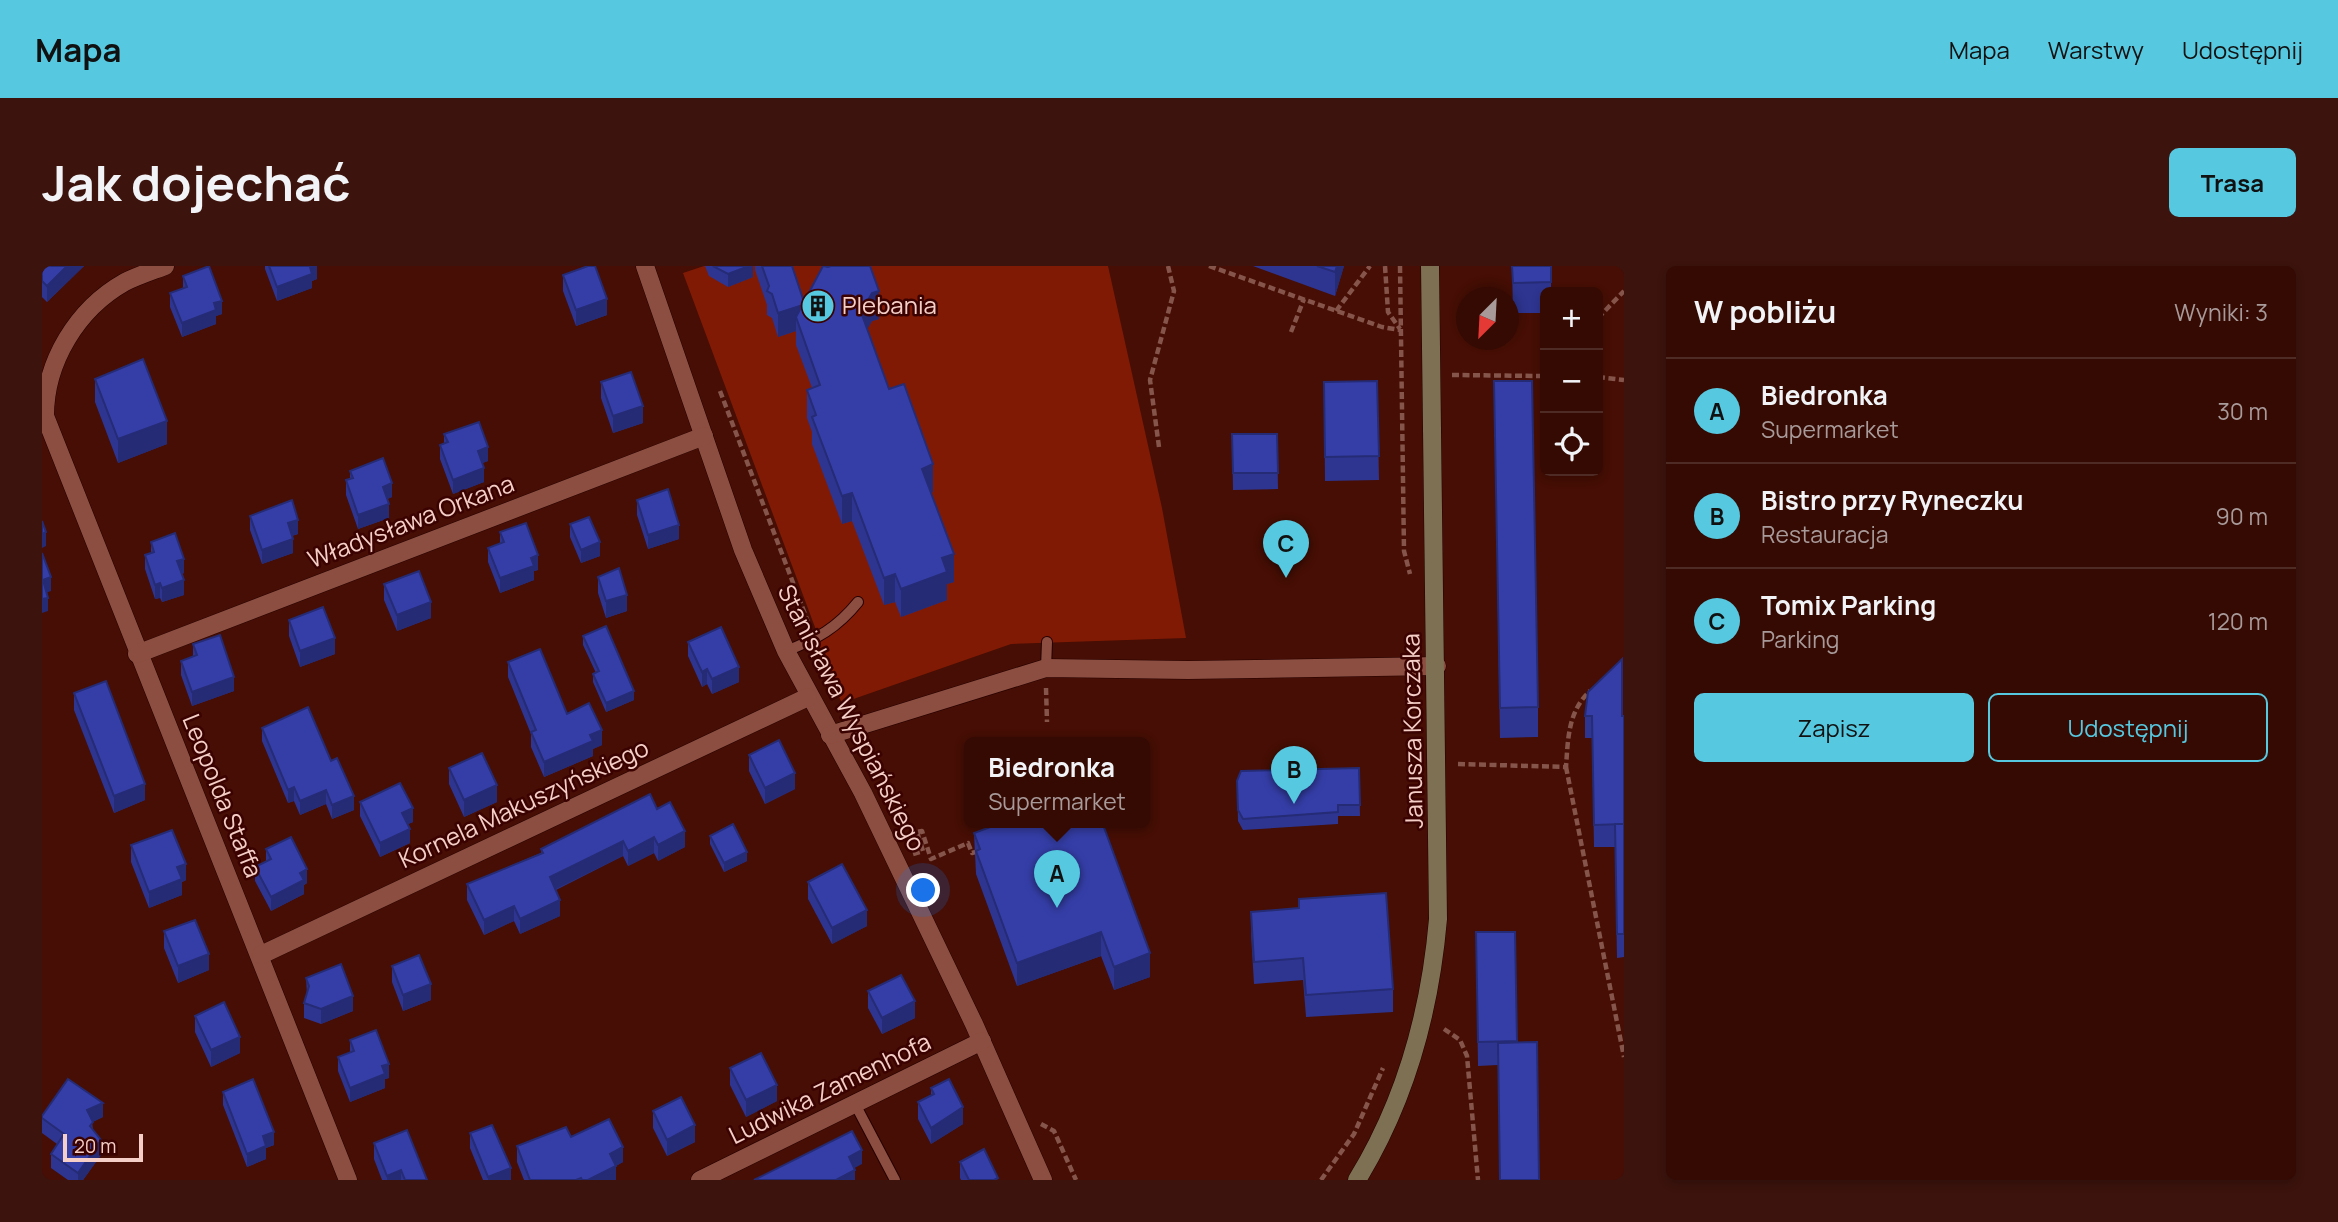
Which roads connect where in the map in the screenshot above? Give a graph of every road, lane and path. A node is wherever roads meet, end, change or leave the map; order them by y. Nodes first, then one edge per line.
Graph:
1 (165, 266) edge
2 (645, 266) edge
3 (1168, 266) edge
4 (1209, 266) edge
5 (1370, 266) edge
6 (1385, 266) edge
7 (1400, 266) edge
8 (1430, 266) edge
9 (1624, 291) edge
10 (1304, 299) junction
11 (1336, 311) junction
12 (1603, 313) edge
13 (1400, 330) junction
14 (1291, 332) dead end
15 (46, 367) edge
16 (1448, 375) dead end
17 (1540, 375) edge
18 (1603, 378) edge
19 (1624, 380) edge
20 (720, 391) dead end
21 (704, 436) junction
22 (1159, 447) dead end
23 (1411, 587) dead end
24 (858, 602) dead end
25 (1047, 642) dead end
26 (806, 643) junction
27 (786, 651) junction
28 (137, 654) junction
29 (1437, 666) junction
30 (1046, 668) junction
31 (1600, 682) edge
32 (808, 697) junction
33 (1047, 722) dead end
34 (831, 735) junction
35 (1457, 764) dead end
36 (1566, 767) junction
37 (985, 849) edge
38 (912, 855) dead end
39 (931, 859) junction
40 (924, 862) dead end
41 (261, 955) junction
42 (1444, 1029) dead end
43 (982, 1041) junction
44 (1624, 1057) edge
45 (1383, 1067) dead end
46 (855, 1104) junction
47 (348, 1180) edge
48 (700, 1180) edge
49 (895, 1180) edge
50 (1043, 1180) edge
51 (1321, 1180) edge
52 (1357, 1180) edge
53 (1478, 1180) edge

1 - 15 street, Leopolda Staffa
2 - 21 street, Stanisława Wyspiańskiego
3 - 22 path
4 - 10 path
5 - 11 path
6 - 13 path
7 - 13 path
8 - 29 street, Janusza Korczaka
9 - 12 path
10 - 11 path
10 - 14 path
11 - 13 path
13 - 23 path
15 - 28 street, Leopolda Staffa
16 - 17 path
18 - 19 path
20 - 26 path
21 - 27 street, Stanisława Wyspiańskiego
21 - 28 street, Władysława Orkana
24 - 26 lane
25 - 30 lane
26 - 27 lane
27 - 32 street, Stanisława Wyspiańskiego
28 - 41 street, Leopolda Staffa
29 - 30 street
29 - 52 street, Janusza Korczaka
30 - 33 path
30 - 34 street
31 - 36 path
32 - 34 street, Stanisława Wyspiańskiego
32 - 41 street, Kornela Makuszyńskiego
34 - 43 street, Stanisława Wyspiańskiego
35 - 36 path
36 - 44 path
37 - 39 path
38 - 39 path
39 - 40 path
41 - 47 street, Leopolda Staffa
42 - 53 path
43 - 46 street, Ludwika Zamenhofa
43 - 50 street, Stanisława Wyspiańskiego
45 - 51 path
46 - 48 street, Ludwika Zamenhofa
46 - 49 lane

